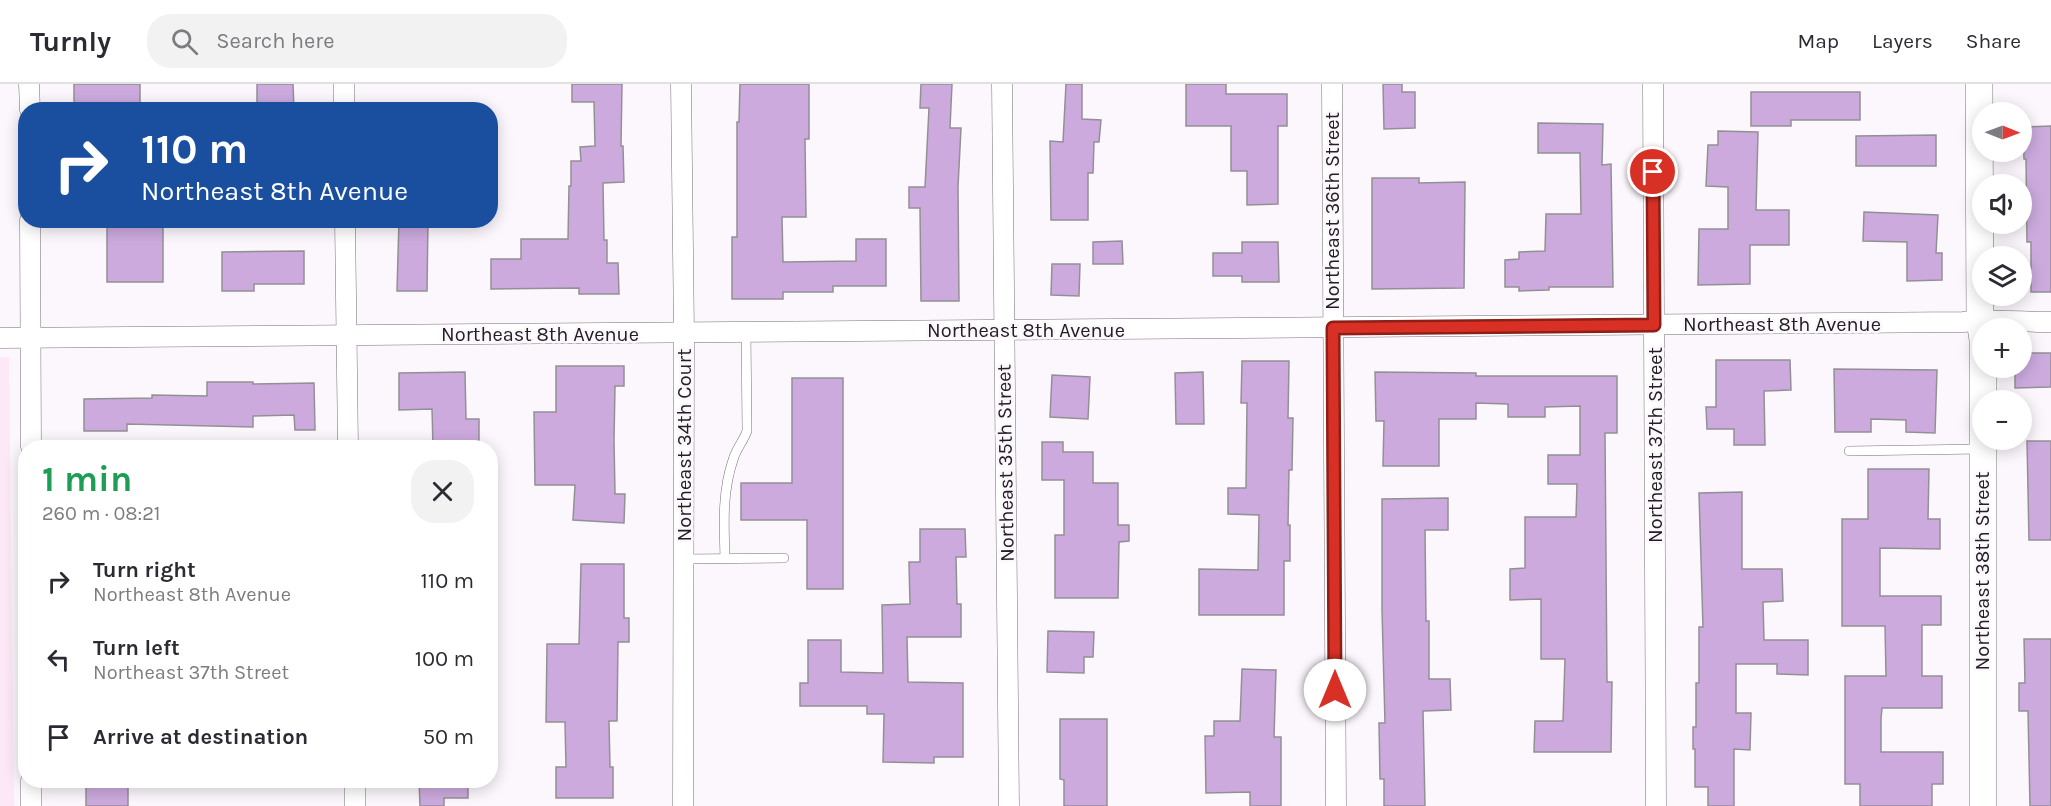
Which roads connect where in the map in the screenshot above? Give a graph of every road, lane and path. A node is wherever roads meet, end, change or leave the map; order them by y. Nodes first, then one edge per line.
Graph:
1 (29, 84) edge
2 (344, 84) edge
3 (681, 84) edge
4 (1002, 84) edge
5 (1332, 84) edge
6 (1653, 84) edge
7 (1979, 84) edge
8 (30, 102) edge
9 (344, 102) edge
10 (30, 228) edge
11 (345, 228) edge
12 (1980, 318) edge
13 (1972, 321) edge
14 (2032, 322) edge
15 (2051, 322) edge
16 (1654, 325) junction
17 (1333, 328) junction
18 (1004, 330) junction
19 (746, 332) junction
20 (684, 333) junction
21 (346, 335) junction
22 (0, 338) edge
23 (31, 338) junction
24 (31, 440) edge
25 (348, 440) edge
26 (1972, 449) edge
27 (1981, 450) edge
28 (1849, 451) dead end
29 (725, 558) junction
30 (784, 558) dead end
31 (683, 559) junction
32 (31, 788) edge
33 (355, 788) edge
34 (31, 806) edge
35 (356, 806) edge
36 (683, 806) edge
37 (1009, 806) edge
38 (1335, 806) edge
39 (1656, 806) edge
40 (1983, 806) edge

1 - 8 street
2 - 9 street
3 - 20 street, Northeast 34th Court
4 - 18 street, Northeast 35th Street
5 - 17 street, Northeast 36th Street
6 - 16 street, Northeast 37th Street
7 - 12 street, Northeast 38th Street
10 - 23 street
11 - 21 street
13 - 16 street, Northeast 8th Avenue
14 - 15 street, Northeast 8th Avenue
16 - 17 street, Northeast 8th Avenue
16 - 39 street, Northeast 37th Street
17 - 18 street, Northeast 8th Avenue
17 - 38 street, Northeast 36th Street
18 - 19 street, Northeast 8th Avenue
18 - 37 street, Northeast 35th Street
19 - 20 street, Northeast 8th Avenue
19 - 29 lane
20 - 21 street, Northeast 8th Avenue
20 - 31 street, Northeast 34th Court
21 - 23 street, Northeast 8th Avenue
21 - 25 street
22 - 23 street, Northeast 8th Avenue
23 - 24 street
26 - 28 lane
27 - 40 street, Northeast 38th Street
29 - 30 lane
29 - 31 lane
31 - 36 street, Northeast 34th Court
32 - 34 street
33 - 35 street

